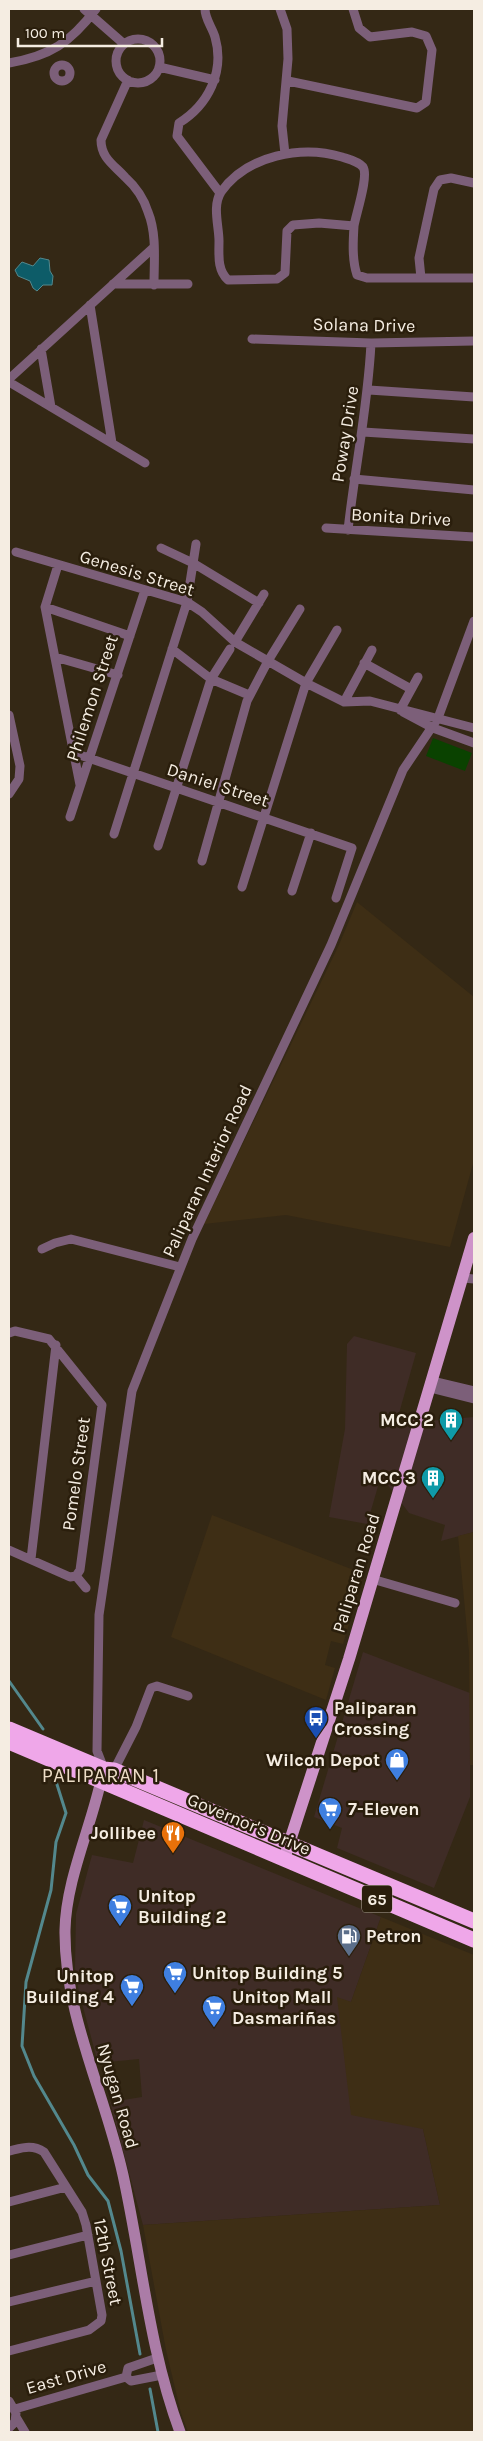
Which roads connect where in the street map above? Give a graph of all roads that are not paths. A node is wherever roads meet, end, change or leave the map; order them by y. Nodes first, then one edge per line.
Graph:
1 (205, 9) edge
2 (280, 9) edge
3 (353, 9) edge
4 (90, 11) edge
5 (124, 44) junction
6 (53, 51) junction
7 (9, 63) edge
8 (58, 66) dead end
9 (159, 67) junction
10 (128, 80) junction
11 (214, 80) junction
12 (288, 81) junction
13 (285, 154) junction
14 (474, 183) edge
15 (220, 193) junction
16 (354, 226) junction
17 (153, 248) junction
18 (421, 278) junction
19 (474, 278) edge
20 (113, 284) junction
21 (188, 284) dead end
22 (154, 285) junction
23 (90, 305) junction
24 (252, 339) dead end
25 (474, 341) edge
26 (371, 343) junction
27 (41, 349) junction
28 (9, 380) edge
29 (369, 390) junction
30 (474, 397) edge
31 (51, 407) junction
32 (363, 432) junction
33 (474, 439) edge
34 (112, 443) junction
35 (144, 463) dead end
36 (354, 480) junction
37 (474, 490) edge
38 (326, 528) dead end
39 (348, 530) junction
40 (474, 535) edge
41 (196, 544) dead end
42 (161, 548) dead end
43 (16, 552) dead end
44 (193, 562) junction
45 (58, 565) junction
46 (145, 590) junction
47 (264, 594) dead end
48 (187, 602) junction
49 (258, 603) junction
50 (45, 607) junction
51 (300, 610) dead end
52 (474, 620) edge
53 (337, 630) dead end
54 (130, 636) junction
55 (233, 646) junction
56 (172, 649) junction
57 (372, 650) dead end
58 (55, 657) junction
59 (268, 661) junction
60 (364, 663) junction
61 (118, 674) junction
62 (418, 677) dead end
63 (211, 679) junction
64 (306, 683) junction
65 (411, 689) junction
66 (250, 695) junction
67 (344, 702) junction
68 (400, 710) junction
69 (9, 715) edge
70 (438, 718) junction
71 (433, 728) junction
72 (474, 728) edge
73 (474, 743) edge
74 (12, 747) edge
75 (74, 753) junction
76 (89, 759) junction
77 (134, 774) junction
78 (80, 786) junction
79 (177, 788) junction
80 (9, 794) edge
81 (220, 803) junction
82 (263, 816) junction
83 (70, 817) dead end
84 (114, 834) dead end
85 (311, 834) junction
86 (158, 846) dead end
87 (202, 861) dead end
88 (242, 887) dead end
89 (292, 891) dead end
90 (336, 898) dead end
91 (474, 1238) edge
92 (42, 1249) dead end
93 (180, 1267) junction
94 (468, 1278) edge
95 (9, 1333) edge
96 (56, 1345) junction
97 (431, 1384) junction
98 (474, 1392) edge
99 (474, 1399) edge
100 (9, 1550) edge
101 (31, 1558) junction
102 (73, 1576) junction
103 (372, 1579) junction
104 (86, 1588) dead end
105 (455, 1603) dead end
106 (188, 1696) dead end
107 (9, 1729) edge
108 (9, 1742) edge
109 (106, 1773) junction
110 (290, 1844) junction
111 (283, 1860) junction
112 (474, 1921) edge
113 (474, 1940) edge
114 (9, 2151) edge
115 (66, 2187) junction
116 (9, 2202) edge
117 (88, 2235) junction
118 (9, 2255) edge
119 (96, 2281) junction
120 (9, 2302) edge
121 (9, 2351) edge
122 (158, 2358) junction
123 (162, 2375) junction
124 (126, 2377) junction
125 (9, 2401) edge
126 (16, 2413) junction
127 (9, 2428) edge
128 (25, 2432) edge
129 (180, 2432) edge

1 - 11 street
2 - 12 street
3 - 12 street
4 - 5 street
4 - 6 street
5 - 9 street
5 - 10 street
6 - 7 street
6 - 8 street
9 - 10 street
9 - 11 street
10 - 17 street
11 - 15 street
12 - 13 street
13 - 15 street
13 - 16 street
14 - 18 street
15 - 16 street
16 - 18 street
17 - 20 street
17 - 22 street
18 - 19 street
20 - 22 street
20 - 23 street
21 - 22 street
23 - 27 street
23 - 34 street
24 - 26 street, Solana Drive
25 - 26 street, Solana Drive
26 - 29 street, Poway Drive
27 - 28 street
27 - 31 street
28 - 31 street
29 - 30 street
29 - 32 street, Poway Drive
31 - 34 street
32 - 33 street
32 - 36 street, Poway Drive
34 - 35 street
36 - 37 street
36 - 39 street, Poway Drive
38 - 39 street, Bonita Drive
39 - 40 street, Bonita Drive
41 - 44 street
42 - 44 street
43 - 45 street, Genesis Street
44 - 48 street
44 - 49 street
45 - 46 street, Genesis Street
45 - 50 street
46 - 48 street, Genesis Street
46 - 54 street, Philemon Street
47 - 49 street
48 - 55 street, Genesis Street
48 - 56 street
49 - 55 street
50 - 54 street
50 - 58 street
51 - 59 street
52 - 70 street, Paliparan Interior Road
53 - 64 street
54 - 61 street, Philemon Street
55 - 59 street, Genesis Street
55 - 63 street
56 - 63 street
56 - 77 street
57 - 60 street
58 - 61 street
58 - 75 street
59 - 64 street, Genesis Street
59 - 66 street
60 - 65 street
60 - 67 street
61 - 76 street, Philemon Street
62 - 65 street
63 - 66 street
63 - 79 street
64 - 67 street, Genesis Street
64 - 82 street
65 - 68 street
66 - 81 street
67 - 68 street, Genesis Street
68 - 70 street, Genesis Street
68 - 71 street, Genesis Street
69 - 74 street
70 - 71 street, Paliparan Interior Road
70 - 72 street, Genesis Street
71 - 73 street, Genesis Street
71 - 93 street, Paliparan Interior Road
74 - 80 street
75 - 76 street, Daniel Street
75 - 78 street
76 - 77 street, Daniel Street
76 - 78 street, Philemon Street
77 - 79 street, Daniel Street
77 - 84 street
78 - 83 street, Philemon Street
79 - 81 street, Daniel Street
79 - 86 street
81 - 82 street, Daniel Street
81 - 87 street
82 - 85 street, Daniel Street
82 - 88 street
85 - 89 street
85 - 90 street, Daniel Street
91 - 94 main road, Paliparan Road
92 - 93 street
93 - 109 street, Paliparan Interior Road
94 - 97 main road, Paliparan Road
95 - 96 street, Pomelo Street
96 - 101 street
96 - 102 street, Pomelo Street
97 - 98 street
97 - 99 street
97 - 103 main road, Paliparan Road
100 - 101 street
101 - 102 street
102 - 104 street
103 - 105 street
103 - 110 main road, Paliparan Road
106 - 109 street
107 - 109 highway, Governor's Drive / 65
108 - 109 highway, Governor's Drive / 65
109 - 110 highway, Governor's Drive / 65
109 - 111 highway, Governor's Drive / 65
109 - 122 main road, Nyugan Road
110 - 111 main road, Paliparan Road
110 - 112 highway, Governor's Drive / 65
111 - 113 highway, Governor's Drive / 65
114 - 115 street, 12th Street
115 - 116 street
115 - 117 street, 12th Street
117 - 118 street
117 - 119 street, 12th Street
119 - 120 street
119 - 121 street, 12th Street
122 - 123 main road, Nyugan Road
122 - 124 street, East Drive
123 - 124 street, East Drive
123 - 129 main road, Nyugan Road
124 - 126 street, East Drive
125 - 126 street
126 - 127 street
126 - 128 street

